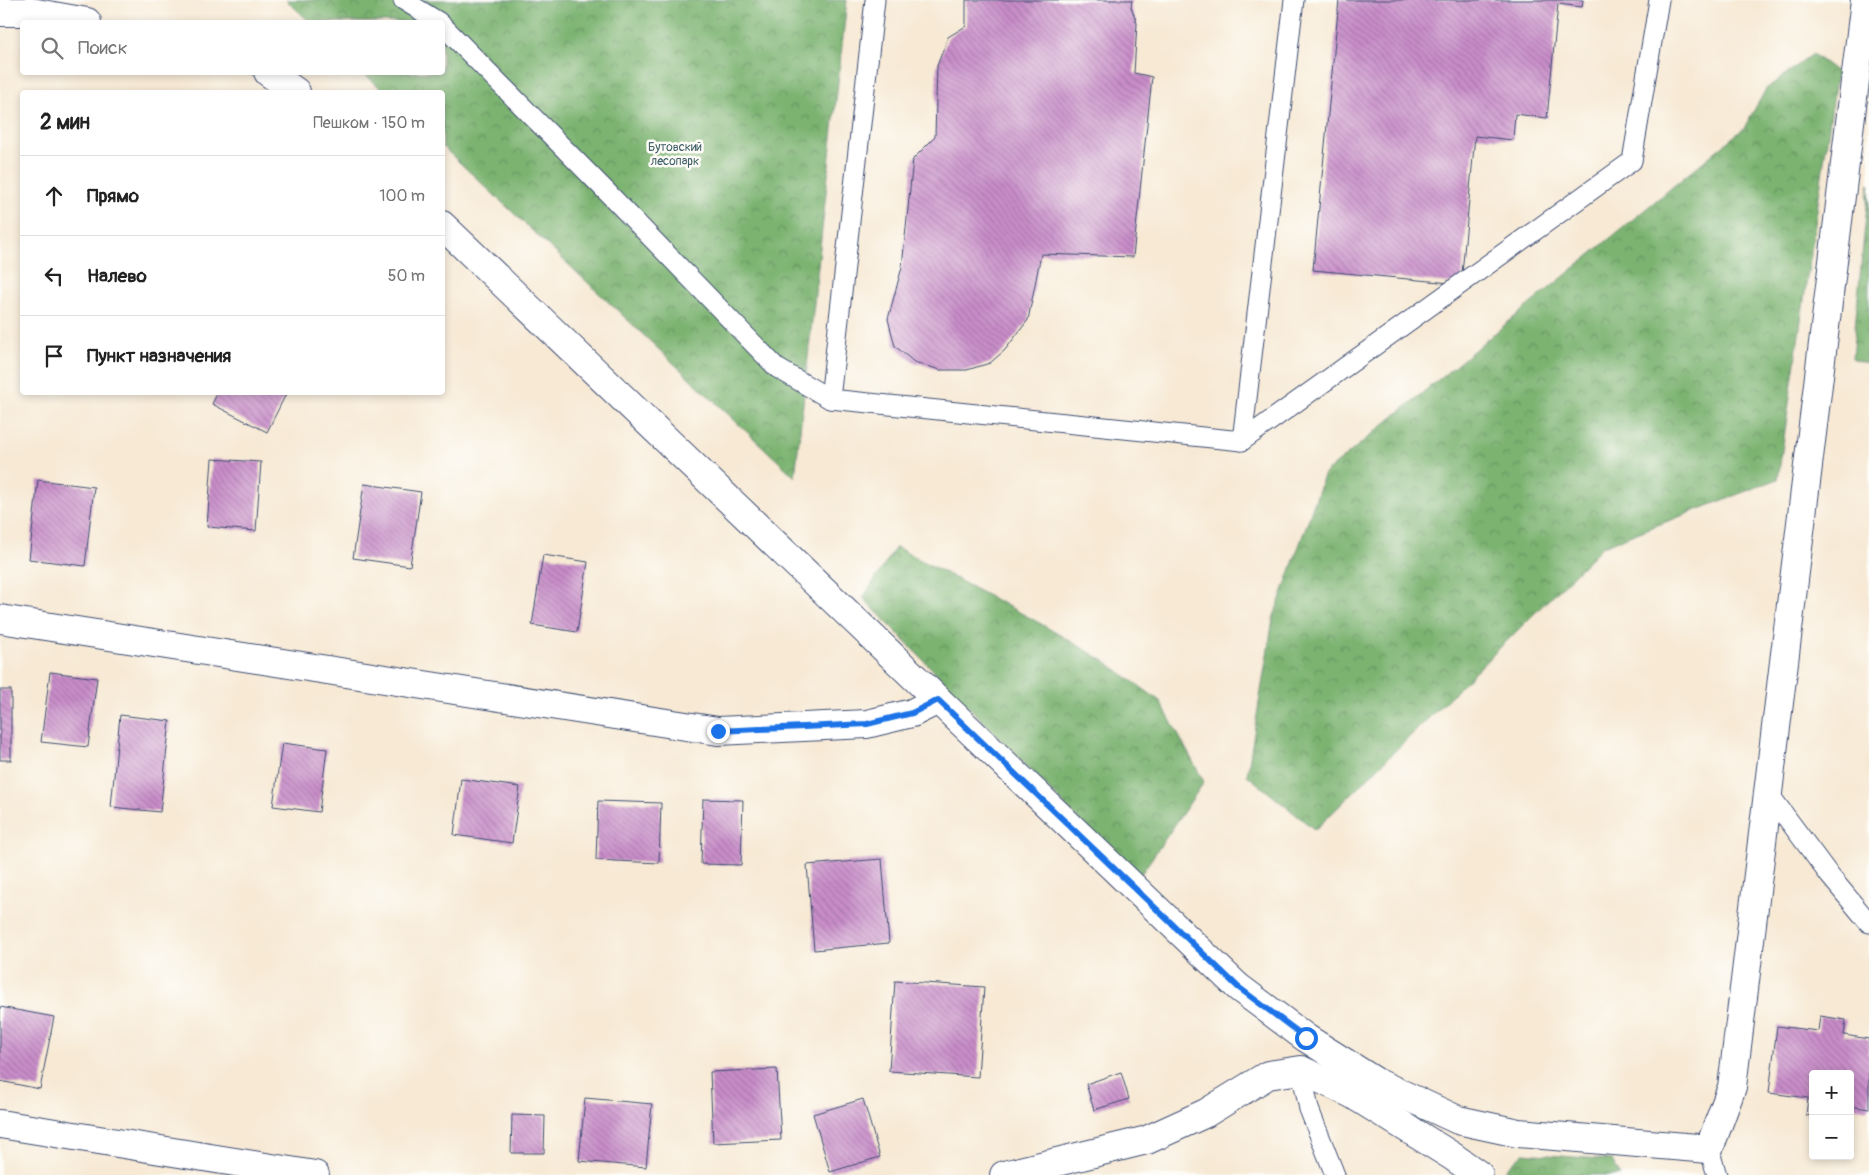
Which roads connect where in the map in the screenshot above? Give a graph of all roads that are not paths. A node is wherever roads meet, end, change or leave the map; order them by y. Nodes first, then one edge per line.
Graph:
1 (404, 0) edge
2 (876, 0) edge
3 (1294, 0) edge
4 (1659, 0) edge
5 (1866, 0) edge
6 (29, 6) edge
7 (0, 12) edge
8 (80, 20) edge
9 (436, 20) edge
10 (445, 28) edge
11 (272, 75) edge
12 (293, 90) edge
13 (445, 228) edge
14 (830, 399) junction
15 (1242, 441) junction
16 (0, 619) edge
17 (938, 700) junction
18 (1769, 794) junction
19 (1869, 924) edge
20 (1301, 1070) junction
21 (0, 1124) edge
22 (1709, 1149) junction
23 (315, 1175) edge
24 (1004, 1175) edge
25 (1335, 1175) edge
26 (1479, 1175) edge
27 (1717, 1175) edge

1 - 9 lane
2 - 14 lane
3 - 15 lane
4 - 15 lane
5 - 18 street
6 - 7 street
6 - 8 street
10 - 14 lane
11 - 12 street
13 - 17 street
14 - 15 lane
16 - 17 street
17 - 22 street
18 - 19 lane
18 - 22 street
20 - 24 street
20 - 25 lane
20 - 26 street
21 - 23 street
22 - 27 lane

